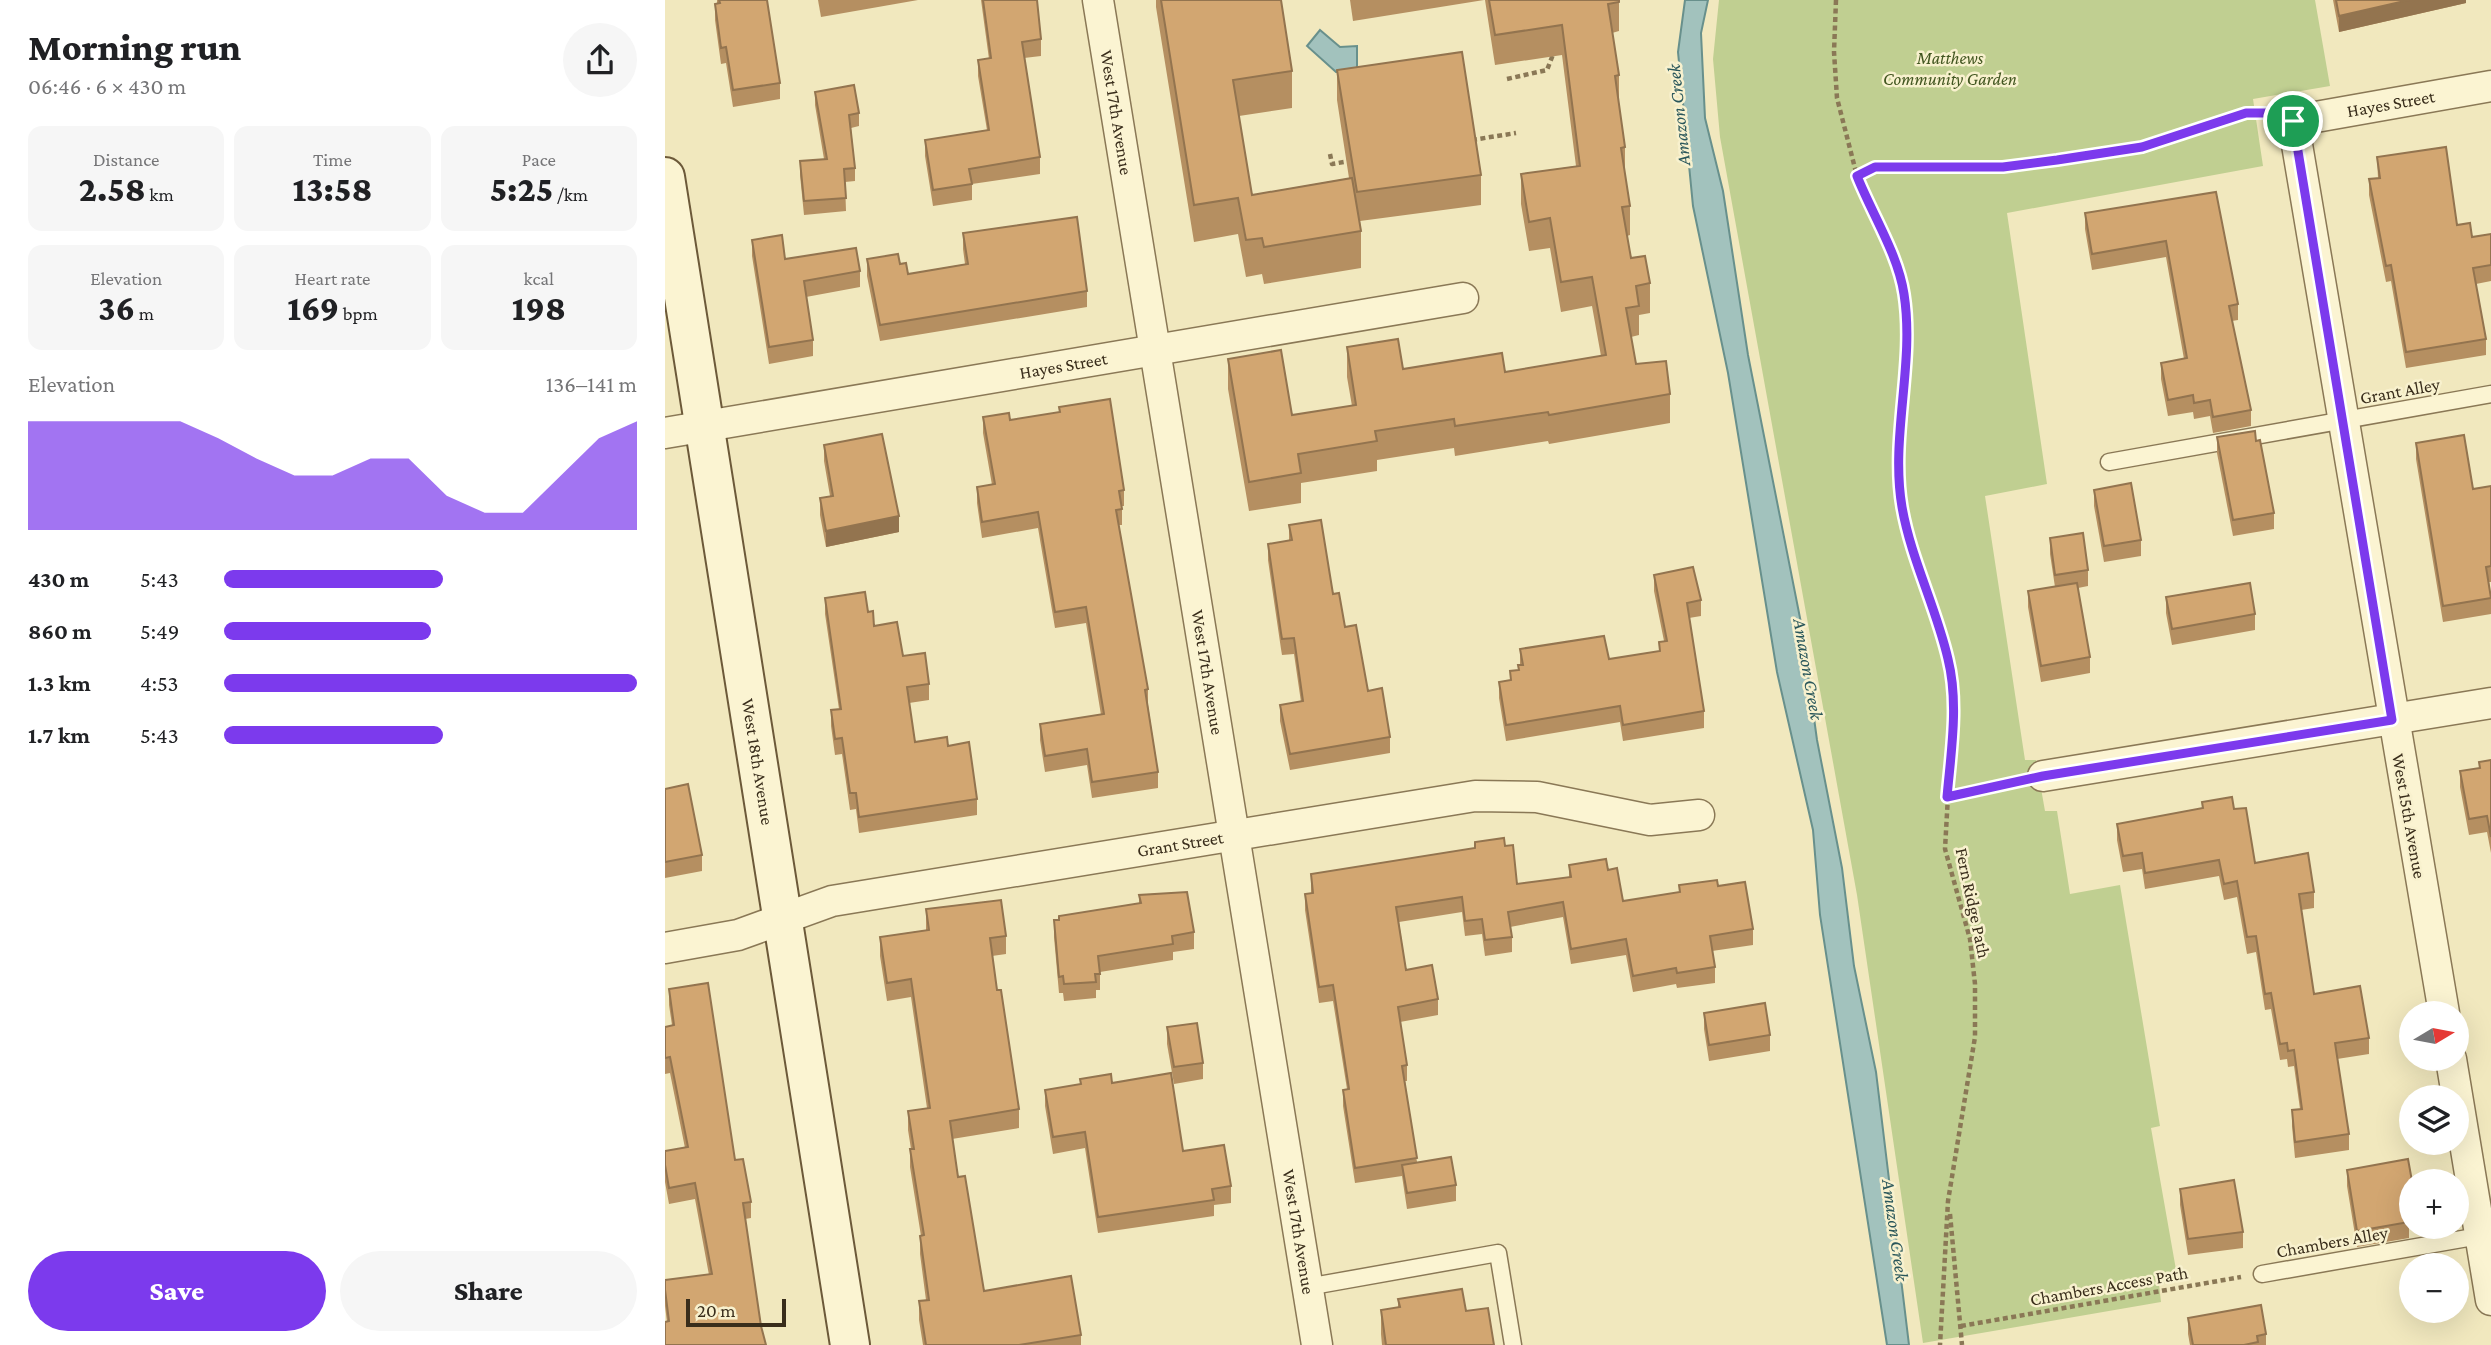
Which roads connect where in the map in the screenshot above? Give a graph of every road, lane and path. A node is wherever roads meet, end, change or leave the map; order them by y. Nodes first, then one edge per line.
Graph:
1 (1098, 0) edge
2 (1836, 0) edge
3 (1556, 48) edge
4 (1507, 79) dead end
5 (2491, 86) edge
6 (2293, 121) junction
7 (1516, 133) dead end
8 (1464, 142) edge
9 (1331, 154) dead end
10 (1358, 159) edge
11 (1857, 176) junction
12 (665, 177) edge
13 (1463, 298) dead end
14 (1154, 351) junction
15 (2491, 394) edge
16 (2343, 420) junction
17 (705, 426) junction
18 (665, 433) edge
19 (2109, 461) dead end
20 (2491, 703) edge
21 (2392, 720) junction
22 (2043, 776) joint
23 (1947, 797) junction
24 (1699, 815) dead end
25 (1236, 834) junction
26 (783, 918) junction
27 (665, 948) edge
28 (2442, 1001) edge
29 (2453, 1071) edge
30 (1948, 1200) junction
31 (2486, 1235) edge
32 (2262, 1274) joint
33 (1307, 1287) junction
34 (2491, 1300) edge
35 (1961, 1326) junction
36 (851, 1345) edge
37 (1317, 1345) edge
38 (1513, 1345) edge
39 (1940, 1345) edge
40 (1962, 1345) edge

1 - 14 street, West 17th Avenue
2 - 11 path, Fern Ridge Path
3 - 4 path
5 - 6 street, Hayes Street
6 - 11 path
6 - 16 street, West 15th Avenue
7 - 8 path
9 - 10 path
11 - 23 path, Fern Ridge Path
12 - 17 main road, West 18th Avenue
13 - 14 street, Hayes Street
14 - 17 street, Hayes Street
14 - 25 street, West 17th Avenue
15 - 16 lane, Grant Alley
16 - 19 lane, Grant Alley
16 - 21 street, West 15th Avenue
17 - 18 street, Hayes Street
17 - 26 main road, West 18th Avenue
20 - 21 street
21 - 22 street
21 - 28 street, West 15th Avenue
22 - 23 path
23 - 30 path, Fern Ridge Path
24 - 25 street, Grant Street
25 - 26 street, Grant Street
25 - 33 street, West 17th Avenue
26 - 27 street, Grant Street
26 - 36 main road, West 18th Avenue
29 - 31 street
30 - 35 path, Fern Ridge Path
30 - 39 path, Fern Ridge Path
31 - 32 lane, Chambers Alley
31 - 34 street
32 - 35 path, Chambers Access Path
33 - 37 street, West 17th Avenue
33 - 38 lane
35 - 40 path, Fern Ridge Path

